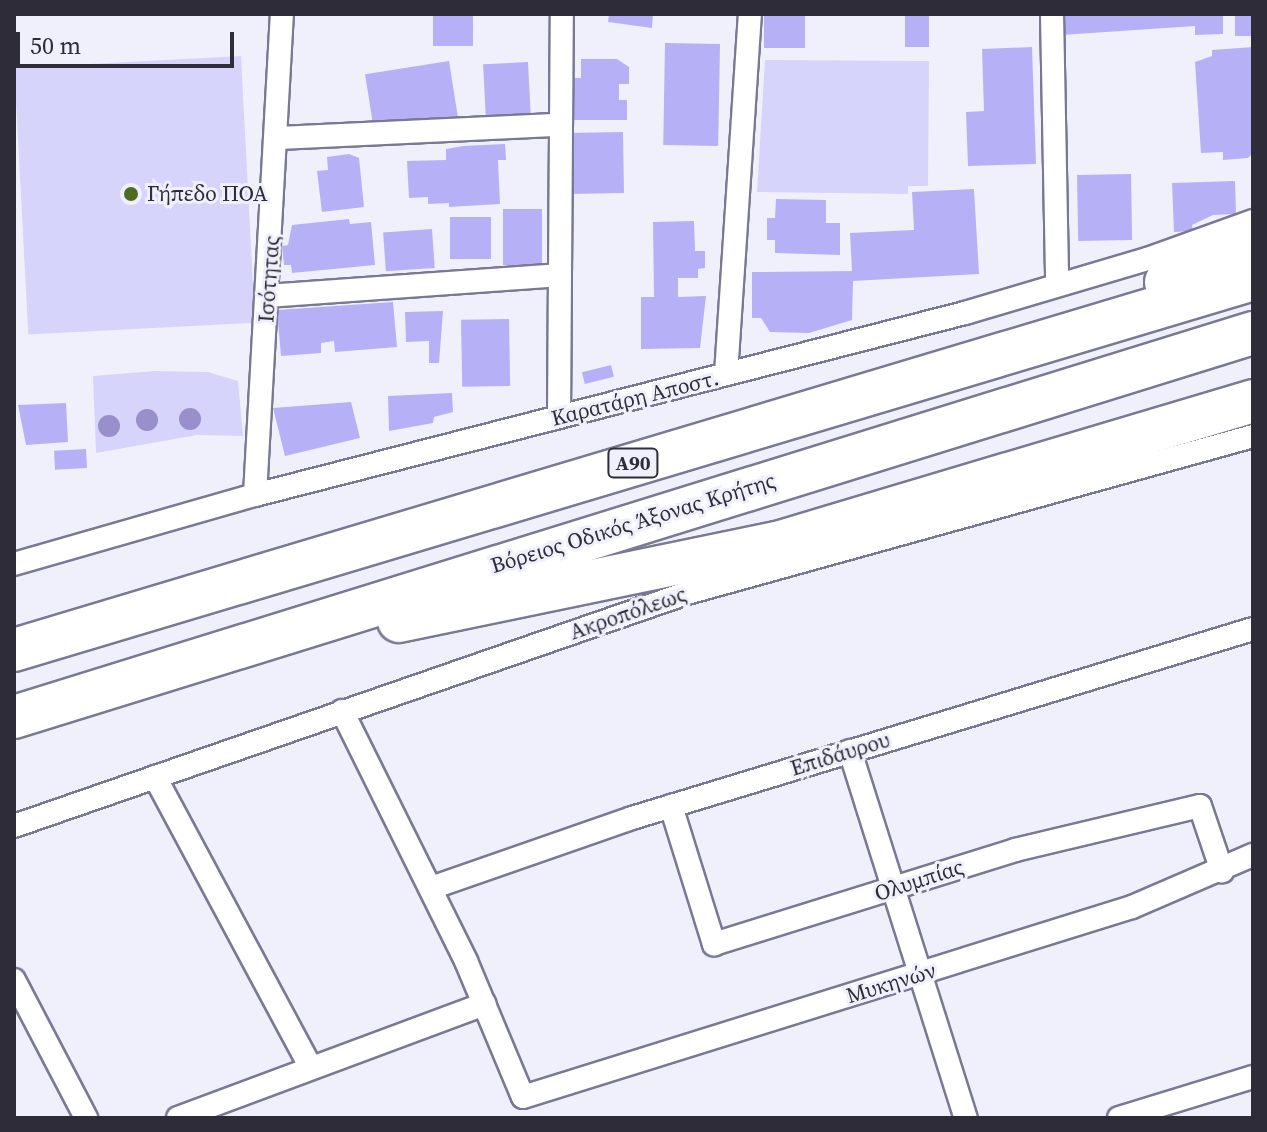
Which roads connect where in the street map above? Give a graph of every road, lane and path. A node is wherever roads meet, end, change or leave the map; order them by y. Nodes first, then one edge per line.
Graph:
1 (282, 14) edge
2 (562, 14) edge
3 (750, 14) edge
4 (1052, 14) edge
5 (559, 125) junction
6 (279, 138) junction
7 (1253, 221) edge
8 (1253, 244) edge
9 (557, 275) junction
10 (1253, 279) edge
11 (1057, 281) junction
12 (267, 296) junction
13 (1111, 322) junction
14 (1253, 333) edge
15 (726, 374) junction
16 (1253, 401) edge
17 (559, 417) junction
18 (1253, 436) edge
19 (255, 495) junction
20 (14, 564) edge
21 (1253, 629) edge
22 (231, 649) junction
23 (14, 650) edge
24 (342, 711) junction
25 (14, 717) edge
26 (850, 751) junction
27 (155, 777) junction
28 (671, 806) junction
29 (14, 826) edge
30 (1253, 855) edge
31 (1222, 871) junction
32 (431, 888) junction
33 (893, 889) junction
34 (921, 974) junction
35 (14, 980) edge
36 (484, 1004) junction
37 (311, 1068) junction
38 (1253, 1077) edge
39 (191, 1116) edge
40 (86, 1118) edge
41 (966, 1118) edge
42 (1119, 1118) edge

1 - 6 street, Ισότητας
2 - 5 street
3 - 15 street
4 - 11 street
5 - 6 street
5 - 9 street
6 - 12 street, Ισότητας
7 - 11 street, Καρατάρη Αποστ.
8 - 13 highway
9 - 12 street
9 - 17 street
10 - 13 highway, Α90
11 - 15 street, Καρατάρη Αποστ.
12 - 19 street, Ισότητας
13 - 23 highway, Α90
14 - 22 highway, Βόρειος Οδικός Άξονας Κρήτης
15 - 17 street, Καρατάρη Αποστ.
16 - 22 highway
17 - 19 street, Καρατάρη Αποστ.
18 - 24 street, Ακροπόλεως
19 - 20 street, Καρατάρη Αποστ.
21 - 26 street, Επιδάυρου
22 - 25 highway, Βόρειος Οδικός Άξονας Κρήτης
24 - 27 street, Ακροπόλεως
24 - 32 street
26 - 28 street, Επιδάυρου
26 - 33 street
27 - 29 street, Ακροπόλεως
27 - 37 street
28 - 32 street, Επιδάυρου
28 - 33 street, Ολυμπίας
30 - 31 street, Μυκηνών
31 - 33 street, Ολυμπίας
31 - 34 street, Μυκηνών
32 - 36 street
33 - 34 street
34 - 36 street, Μυκηνών
34 - 41 street
35 - 40 street
36 - 37 street
37 - 39 street
38 - 42 street

